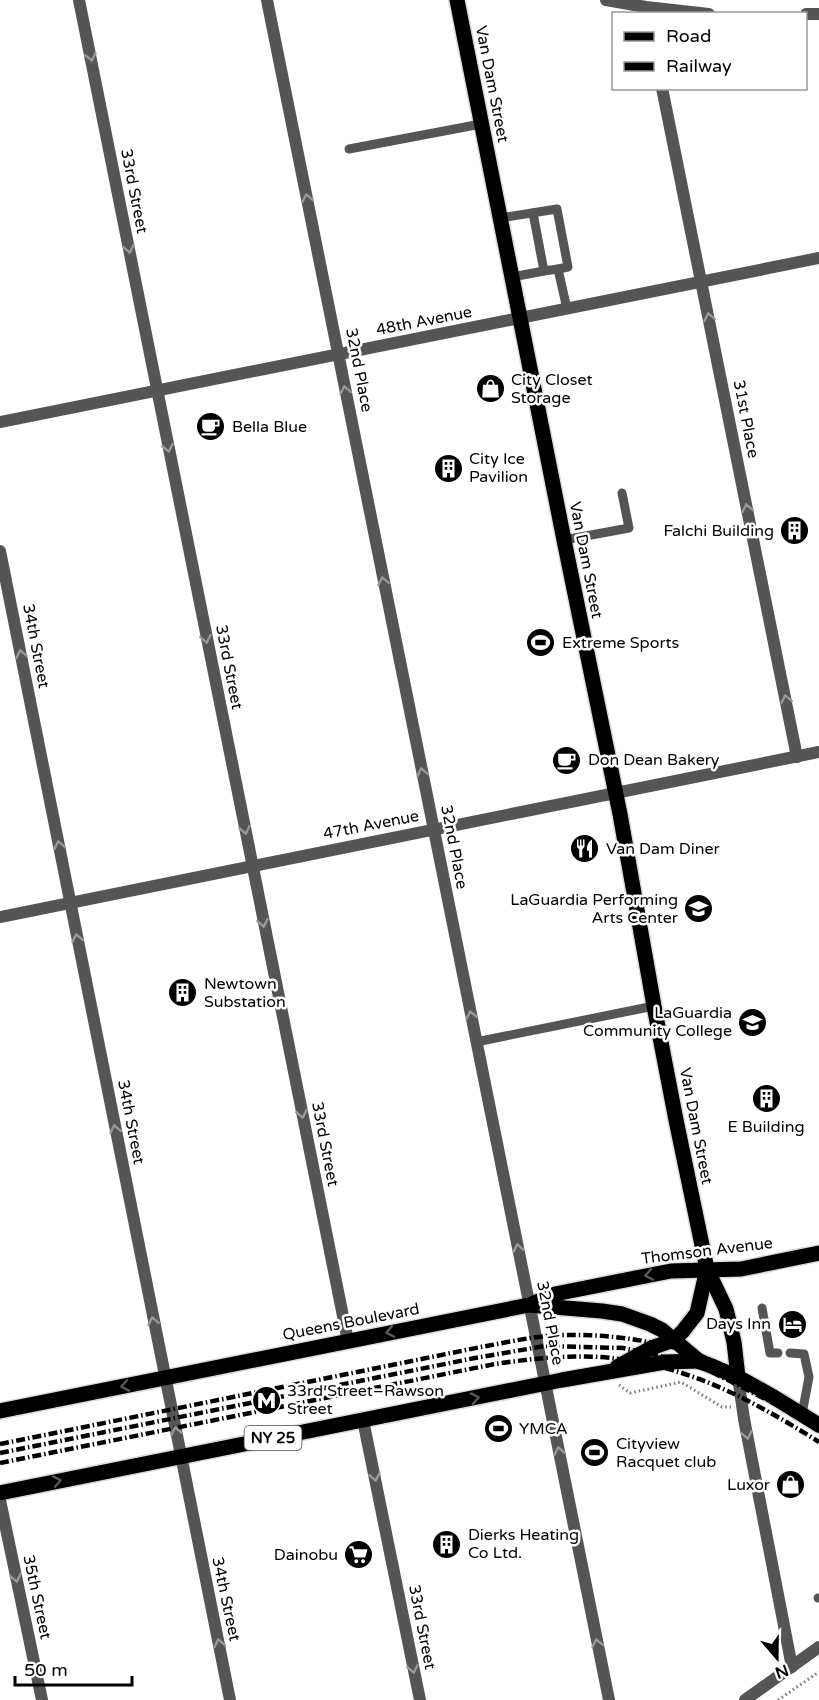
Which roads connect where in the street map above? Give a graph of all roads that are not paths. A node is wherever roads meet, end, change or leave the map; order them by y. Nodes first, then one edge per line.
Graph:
1 (79, 0) edge
2 (267, 0) edge
3 (457, 0) edge
4 (606, 0) edge
5 (646, 7) edge
6 (691, 12) edge
7 (662, 90) edge
8 (481, 124) junction
9 (349, 149) dead end
10 (533, 213) junction
11 (500, 218) junction
12 (819, 258) edge
13 (558, 269) junction
14 (544, 271) junction
15 (512, 278) junction
16 (702, 283) junction
17 (567, 309) junction
18 (520, 319) junction
19 (339, 354) junction
20 (157, 390) junction
21 (0, 422) edge
22 (622, 493) dead end
23 (564, 540) junction
24 (0, 551) edge
25 (819, 752) edge
26 (797, 757) junction
27 (615, 793) junction
28 (434, 829) junction
29 (252, 866) junction
30 (71, 903) junction
31 (0, 917) edge
32 (654, 1006) junction
33 (476, 1042) junction
34 (819, 1253) edge
35 (707, 1269) junction
36 (530, 1305) junction
37 (762, 1308) dead end
38 (674, 1340) junction
39 (348, 1341) junction
40 (778, 1353) dead end
41 (790, 1353) dead end
42 (699, 1361) junction
43 (603, 1374) junction
44 (738, 1377) junction
45 (165, 1378) junction
46 (546, 1384) junction
47 (0, 1411) edge
48 (802, 1414) junction
49 (363, 1420) junction
50 (819, 1425) edge
51 (181, 1457) junction
52 (0, 1493) edge
53 (0, 1500) edge
54 (819, 1647) edge
55 (792, 1667) junction
56 (42, 1700) edge
57 (230, 1700) edge
58 (420, 1700) edge
59 (609, 1700) edge
60 (745, 1700) edge

1 -> 20 street, 33rd Street
19 -> 2 street, 32nd Place
3 - 8 main road, Van Dam Street
4 - 5 street
5 - 6 street
7 - 16 street, 31st Place
8 - 9 lane
8 - 11 main road, Van Dam Street
10 - 11 lane
10 - 13 lane
10 - 14 lane
11 - 15 main road, Van Dam Street
12 - 16 street, 48th Avenue
13 - 14 lane
13 - 17 lane
14 - 15 lane
15 - 18 main road, Van Dam Street
16 - 17 street, 48th Avenue
26 -> 16 street, 31st Place
17 - 18 street, 48th Avenue
18 - 19 street, 48th Avenue
18 - 23 main road, Van Dam Street
19 - 20 street, 48th Avenue
28 -> 19 street, 32nd Place
20 - 21 street, 48th Avenue
20 -> 29 street, 33rd Street
22 - 23 lane
23 - 27 main road, Van Dam Street
30 -> 24 street, 34th Street
25 - 26 street, 47th Avenue
26 - 27 street, 47th Avenue
27 - 28 street, 47th Avenue
27 - 32 main road, Van Dam Street
28 - 29 street, 47th Avenue
33 -> 28 street, 32nd Place
29 - 30 street, 47th Avenue
29 -> 39 street, 33rd Street
30 - 31 street, 47th Avenue
45 -> 30 street, 34th Street
32 - 33 lane
32 - 35 main road, Van Dam Street
36 -> 33 street, 32nd Place
34 - 35 main road, Thomson Avenue
35 -> 36 main road, Thomson Avenue
35 - 38 main road, Van Dam Street
35 - 44 main road, Van Dam Street
36 - 38 main road, Queens Boulevard / NY 25
36 -> 39 main road, Queens Boulevard / NY 25
36 - 46 street, 32nd Place
37 - 40 lane
38 - 42 main road, Queens Boulevard / NY 25
38 - 43 main road
39 - 45 main road, Queens Boulevard / NY 25
41 - 48 lane
42 - 43 main road, Queens Boulevard / NY 25
42 - 44 main road, Queens Boulevard / NY 25
43 - 46 main road, Queens Boulevard / NY 25
44 - 48 main road, Queens Boulevard / NY 25
44 -> 55 street, Van Dam Street
45 -> 47 main road, Queens Boulevard / NY 25
51 -> 45 street, 34th Street
49 -> 46 main road, Queens Boulevard / NY 25
59 -> 46 street, 32nd Place
48 - 50 main road, Queens Boulevard / NY 25
49 - 51 main road, Queens Boulevard / NY 25
49 -> 58 street, 33rd Street
52 -> 51 main road, Queens Boulevard / NY 25
57 -> 51 street, 34th Street
53 -> 56 street, 35th Street
54 - 55 street
55 - 60 street

